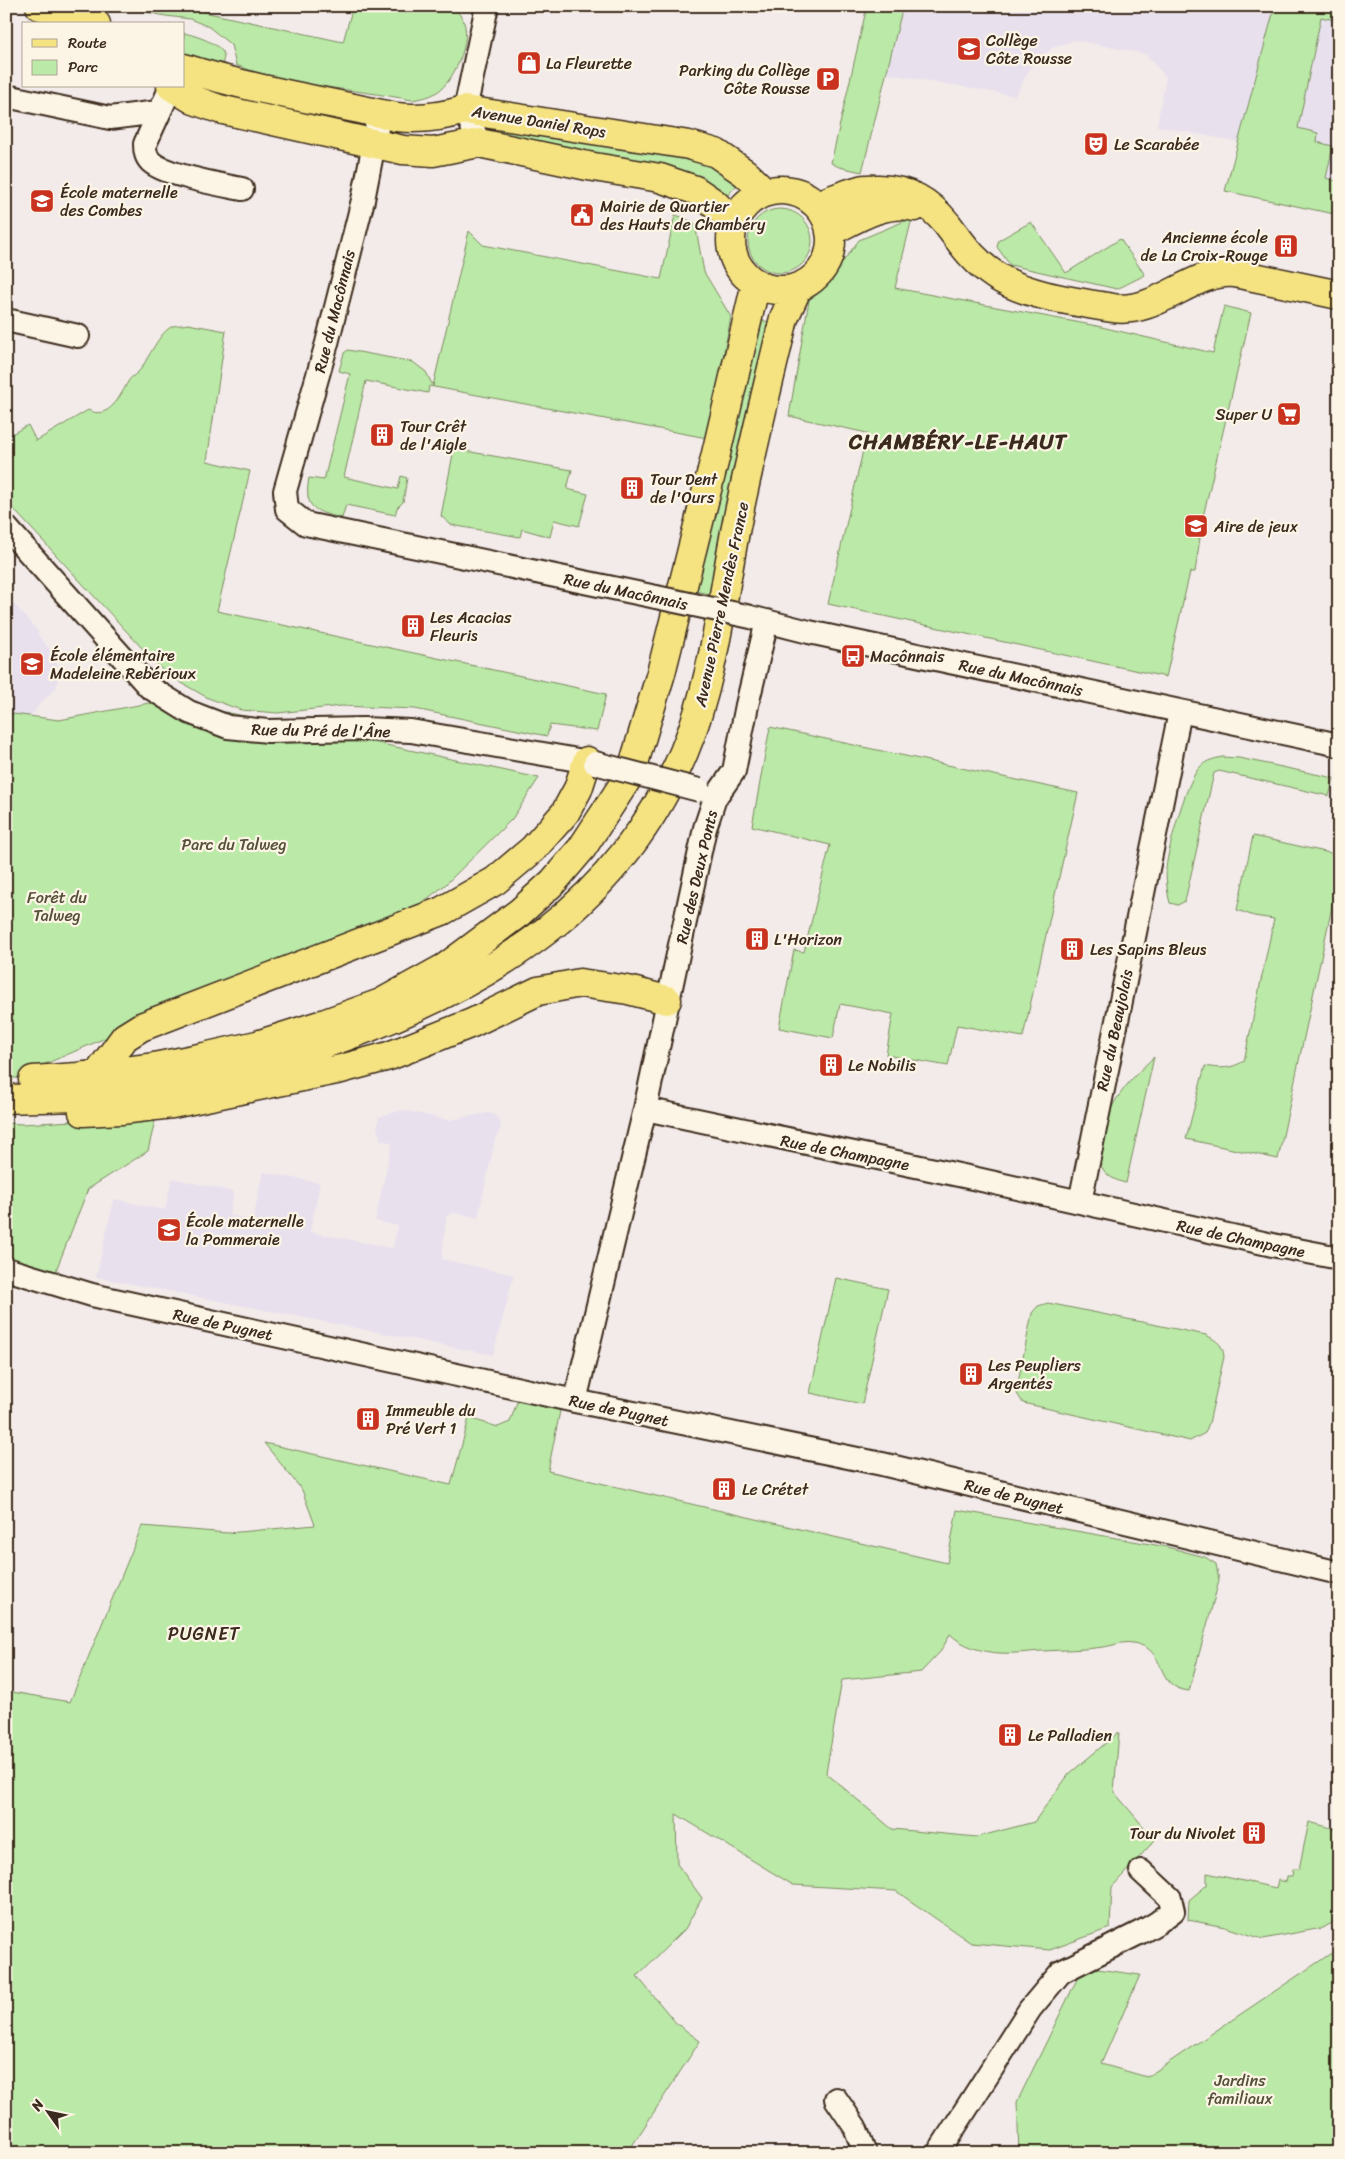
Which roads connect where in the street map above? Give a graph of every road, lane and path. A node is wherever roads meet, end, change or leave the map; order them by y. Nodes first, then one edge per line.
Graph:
1 (40, 6) edge
2 (488, 6) edge
3 (90, 22) edge
4 (185, 68) edge
5 (170, 88) edge
6 (174, 88) edge
7 (6, 96) edge
8 (465, 110) junction
9 (158, 112) junction
10 (374, 112) junction
11 (479, 142) junction
12 (374, 144) junction
13 (242, 190) dead end
14 (765, 192) junction
15 (817, 205) junction
16 (936, 212) junction
17 (734, 223) junction
18 (830, 232) junction
19 (756, 283) junction
20 (798, 287) junction
21 (1339, 295) edge
22 (6, 320) edge
23 (78, 336) dead end
24 (6, 527) edge
25 (759, 619) junction
26 (1180, 712) junction
27 (1339, 745) edge
28 (591, 762) junction
29 (707, 794) junction
30 (667, 1000) junction
31 (98, 1074) junction
32 (6, 1082) edge
33 (6, 1099) edge
34 (645, 1109) junction
35 (6, 1114) edge
36 (1080, 1202) junction
37 (1339, 1258) edge
38 (6, 1269) edge
39 (575, 1401) junction
40 (1338, 1570) edge
41 (1141, 1871) dead end
42 (836, 2099) dead end
43 (865, 2153) edge
44 (938, 2153) edge

1 - 3 main road
2 - 8 street
4 - 10 main road, Avenue Daniel Rops
5 - 9 street
6 - 12 main road, Avenue Daniel Rops
7 - 9 street
8 - 10 main road, Avenue Daniel Rops
8 - 11 street
8 - 14 main road, Avenue Daniel Rops
9 - 13 street
10 - 12 street, Rue du Macônnais
11 - 12 main road, Avenue Daniel Rops
11 - 17 main road, Avenue Daniel Rops
12 - 25 street, Rue du Macônnais, bridge
14 - 15 main road
14 - 17 main road
15 - 16 main road
15 - 18 main road
16 - 18 main road
16 - 21 main road
17 - 19 main road
18 - 20 main road
19 - 20 main road
19 - 31 main road
20 - 33 main road, Avenue Pierre Mendès France
22 - 23 street
24 - 28 street, Rue du Pré de l'Âne
25 - 26 street, Rue du Macônnais
25 - 29 street, Rue des Deux Ponts
26 - 27 street, Rue du Macônnais
26 - 36 street, Rue du Beaujolais
28 - 29 street, Rue du Pré de l'Âne, bridge
28 - 31 main road
29 - 30 street, Rue des Deux Ponts
30 - 34 street, Rue des Deux Ponts
30 - 35 main road
31 - 32 main road
34 - 36 street, Rue de Champagne
34 - 39 street
36 - 37 street, Rue de Champagne
38 - 39 street, Rue de Pugnet
39 - 40 street, Rue de Pugnet
41 - 44 street
42 - 43 street

